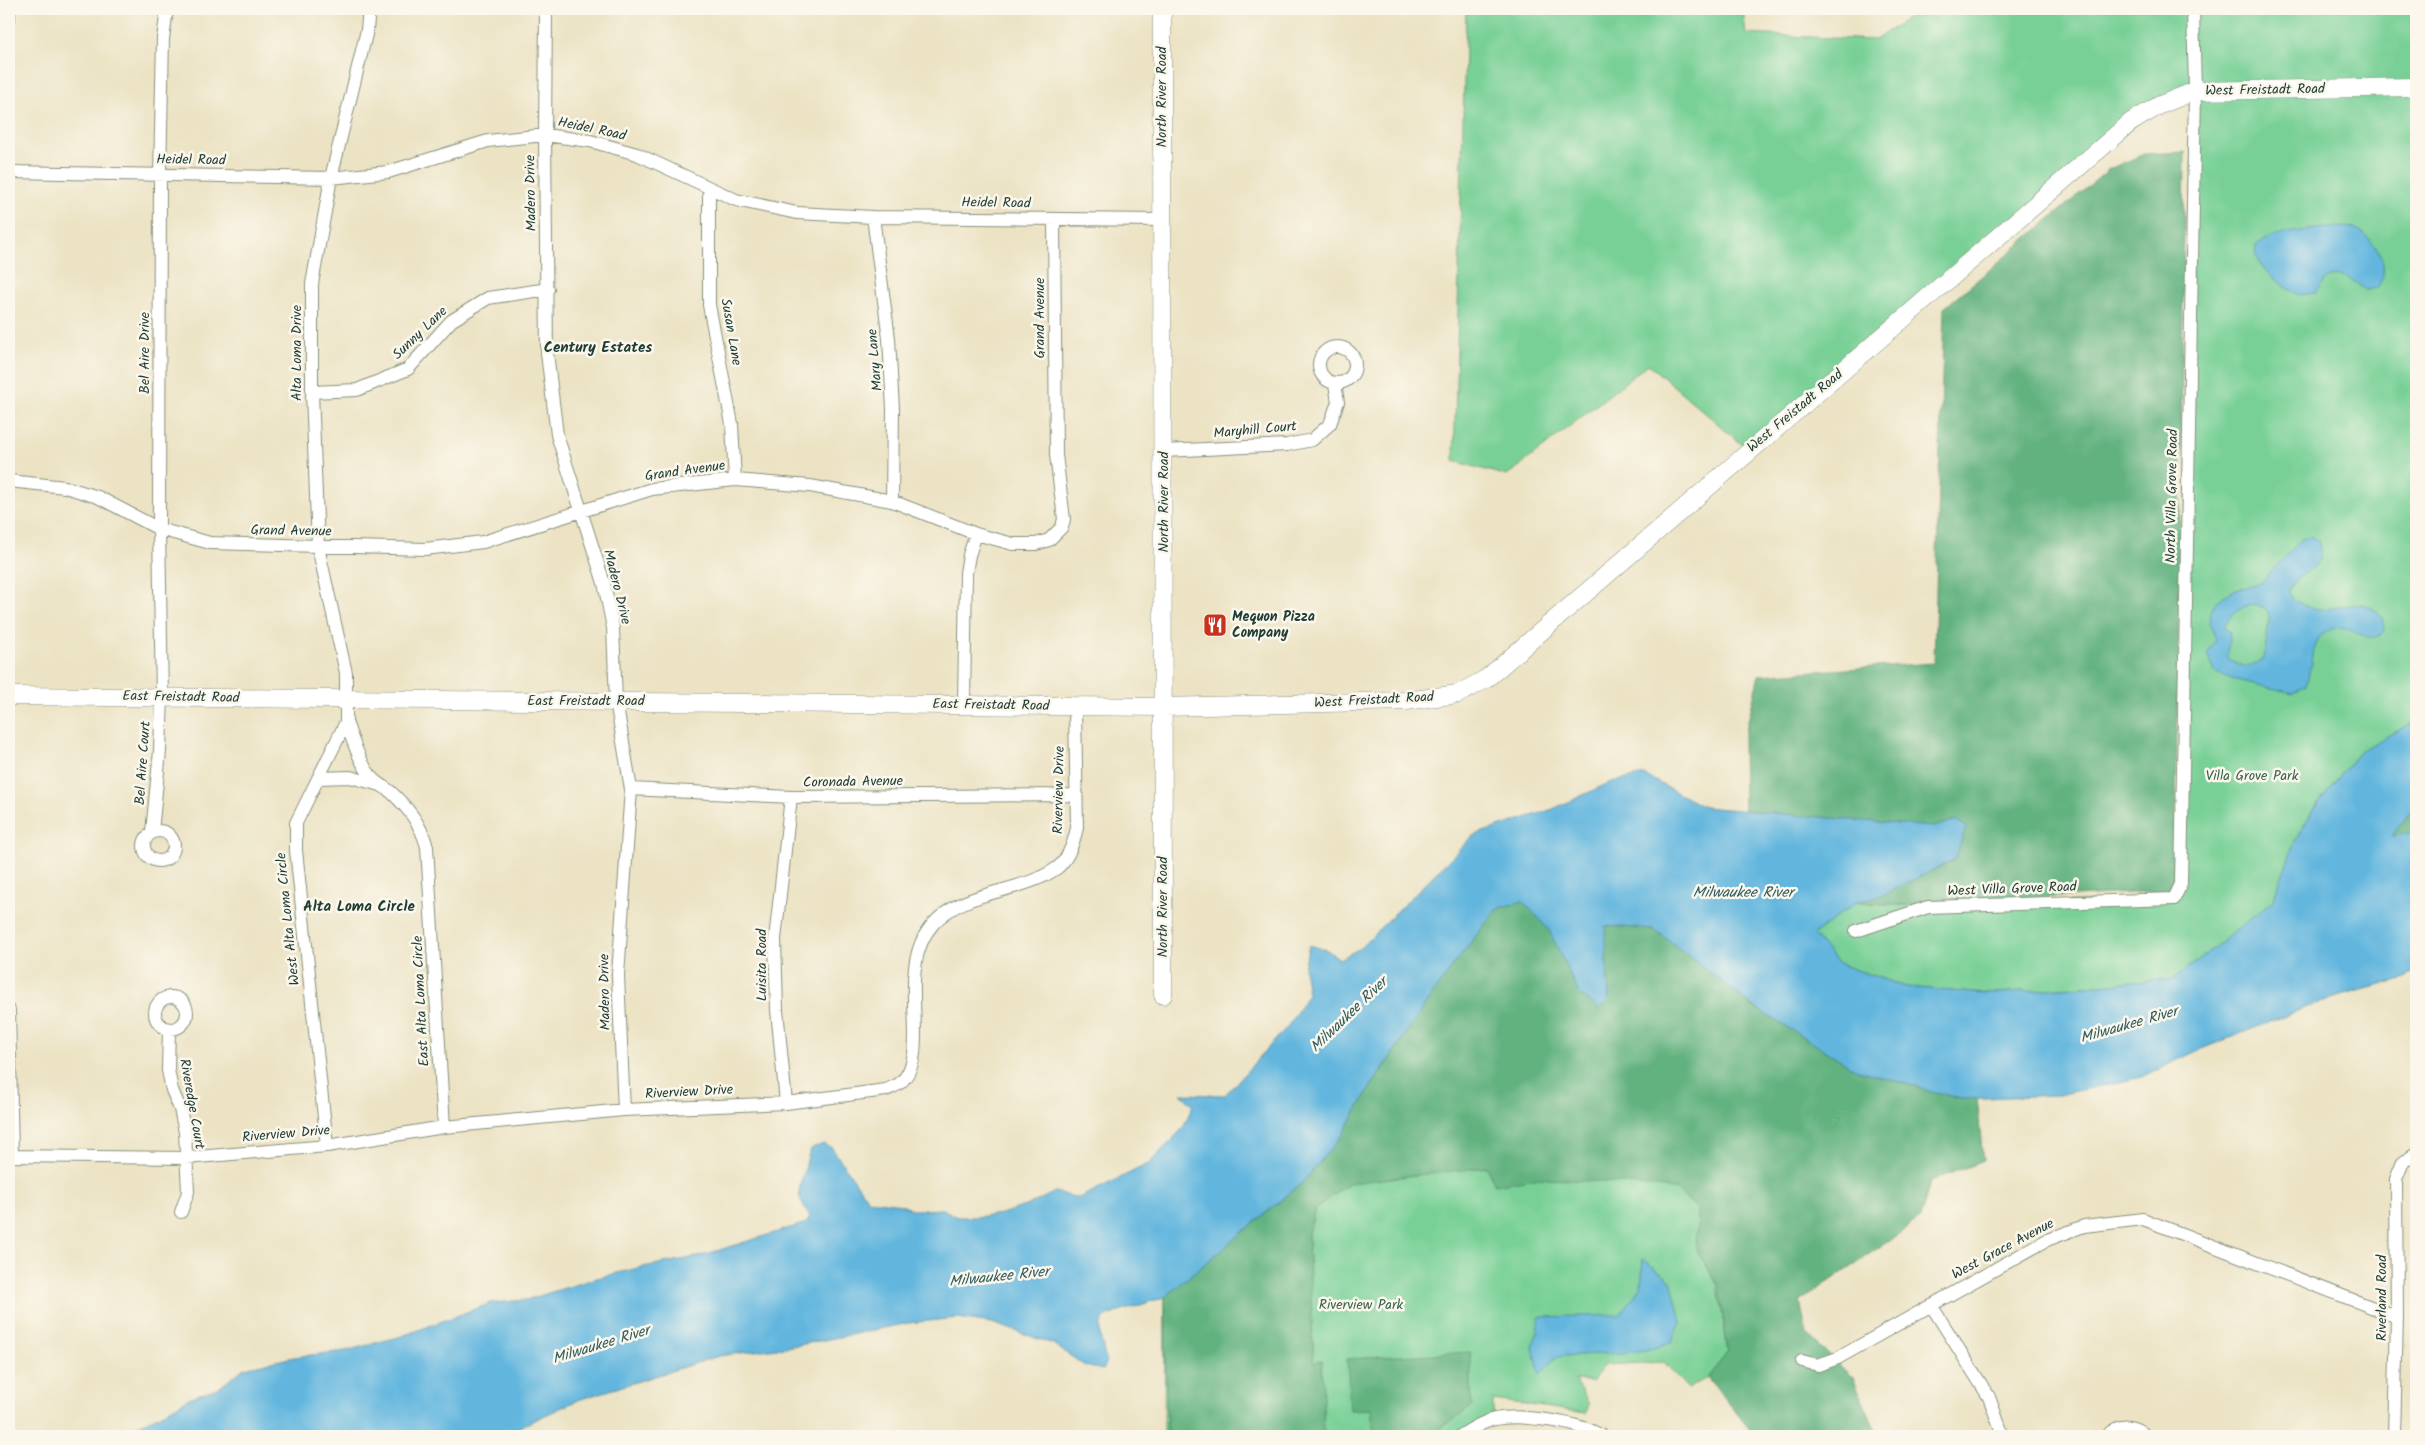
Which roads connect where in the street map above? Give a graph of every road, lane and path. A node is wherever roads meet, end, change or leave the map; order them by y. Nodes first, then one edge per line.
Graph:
1 (9, 9) edge
2 (168, 9) edge
3 (369, 9) edge
4 (546, 9) edge
5 (1162, 9) edge
6 (2193, 9) edge
7 (9, 18) edge
8 (2416, 87) edge
9 (2195, 91) junction
10 (544, 135) junction
11 (9, 172) edge
12 (160, 174) junction
13 (331, 178) junction
14 (710, 188) junction
15 (873, 217) junction
16 (1054, 219) junction
17 (1162, 220) junction
18 (548, 290) junction
19 (1335, 384) dead end
20 (312, 392) junction
21 (1164, 451) junction
22 (735, 480) junction
23 (9, 481) edge
24 (892, 501) junction
25 (580, 512) junction
26 (159, 530) junction
27 (976, 534) junction
28 (318, 546) junction
29 (9, 696) edge
30 (162, 697) junction
31 (346, 699) junction
32 (616, 701) junction
33 (964, 704) junction
34 (1075, 706) junction
35 (1163, 707) junction
36 (346, 722) junction
37 (318, 778) junction
38 (380, 785) junction
39 (631, 788) junction
40 (1075, 795) junction
41 (791, 797) junction
42 (152, 832) dead end
43 (2174, 900) joint
44 (1856, 931) dead end
45 (1163, 995) dead end
46 (9, 1010) edge
47 (169, 1029) dead end
48 (786, 1103) junction
49 (624, 1110) junction
50 (444, 1127) junction
51 (327, 1146) junction
52 (2416, 1154) edge
53 (10, 1156) edge
54 (186, 1158) junction
55 (181, 1212) dead end
56 (1931, 1305) junction
57 (2397, 1317) junction
58 (1802, 1361) dead end
59 (1467, 1434) edge
60 (1602, 1436) edge
61 (2003, 1436) edge
62 (2107, 1436) edge
63 (2146, 1436) edge
64 (2394, 1436) edge

1 - 7 street
2 - 12 street, Bel Aire Drive
3 - 13 street, Alta Loma Drive
4 - 10 street, Madero Drive
5 - 17 street, North River Road
6 - 9 street, North Villa Grove Road
8 - 9 street, West Freistadt Road
9 - 35 street, West Freistadt Road
9 - 43 street, North Villa Grove Road
10 - 13 street, Heidel Road
10 - 14 street, Heidel Road
10 - 18 street, Madero Drive
11 - 12 street, Heidel Road
12 - 13 street, Heidel Road
12 - 26 street, Bel Aire Drive
13 - 20 street, Alta Loma Drive
14 - 15 street, Heidel Road
14 - 22 street, Susan Lane
15 - 16 street, Heidel Road
15 - 24 street, Mary Lane
16 - 17 street, Heidel Road
16 - 27 street, Grand Avenue
17 - 21 street, North River Road
18 - 20 street, Sunny Lane
18 - 25 street, Madero Drive
19 - 21 street, Maryhill Court
20 - 28 street, Alta Loma Drive
21 - 35 street, North River Road
22 - 24 street, Grand Avenue
22 - 25 street, Grand Avenue
23 - 26 street, Grand Avenue
24 - 27 street, Grand Avenue
25 - 28 street, Grand Avenue
25 - 32 street, Madero Drive
26 - 28 street, Grand Avenue
26 - 30 street, Bel Aire Drive
27 - 33 street
28 - 31 street, Alta Loma Drive
29 - 30 street, East Freistadt Road
30 - 31 street, East Freistadt Road
30 - 42 street, Bel Aire Court
31 - 32 street, East Freistadt Road
31 - 36 street, West Alta Loma Circle
32 - 33 street, East Freistadt Road
32 - 39 street, Madero Drive
33 - 34 street, East Freistadt Road
34 - 35 street, East Freistadt Road
34 - 40 street, Riverview Drive
35 - 45 street, North River Road
36 - 37 street, West Alta Loma Circle
36 - 38 street, East Alta Loma Circle
37 - 38 street
37 - 51 street, West Alta Loma Circle
38 - 50 street, East Alta Loma Circle
39 - 41 street, Coronada Avenue
39 - 49 street, Madero Drive
40 - 41 street, Coronada Avenue
40 - 48 street, Riverview Drive
41 - 48 street, Luisita Road
43 - 44 street, West Villa Grove Road
46 - 53 street
47 - 54 street, Riveredge Court
48 - 49 street, Riverview Drive
49 - 50 street, Riverview Drive
50 - 51 street, Riverview Drive
51 - 54 street, Riverview Drive
52 - 57 street, Riverland Road
53 - 54 street, Riverview Drive
54 - 55 street, Riveredge Court
56 - 57 street, West Grace Avenue
56 - 58 street, West Grace Avenue
56 - 61 street
57 - 64 street, Riverland Road
59 - 60 street
62 - 63 street

